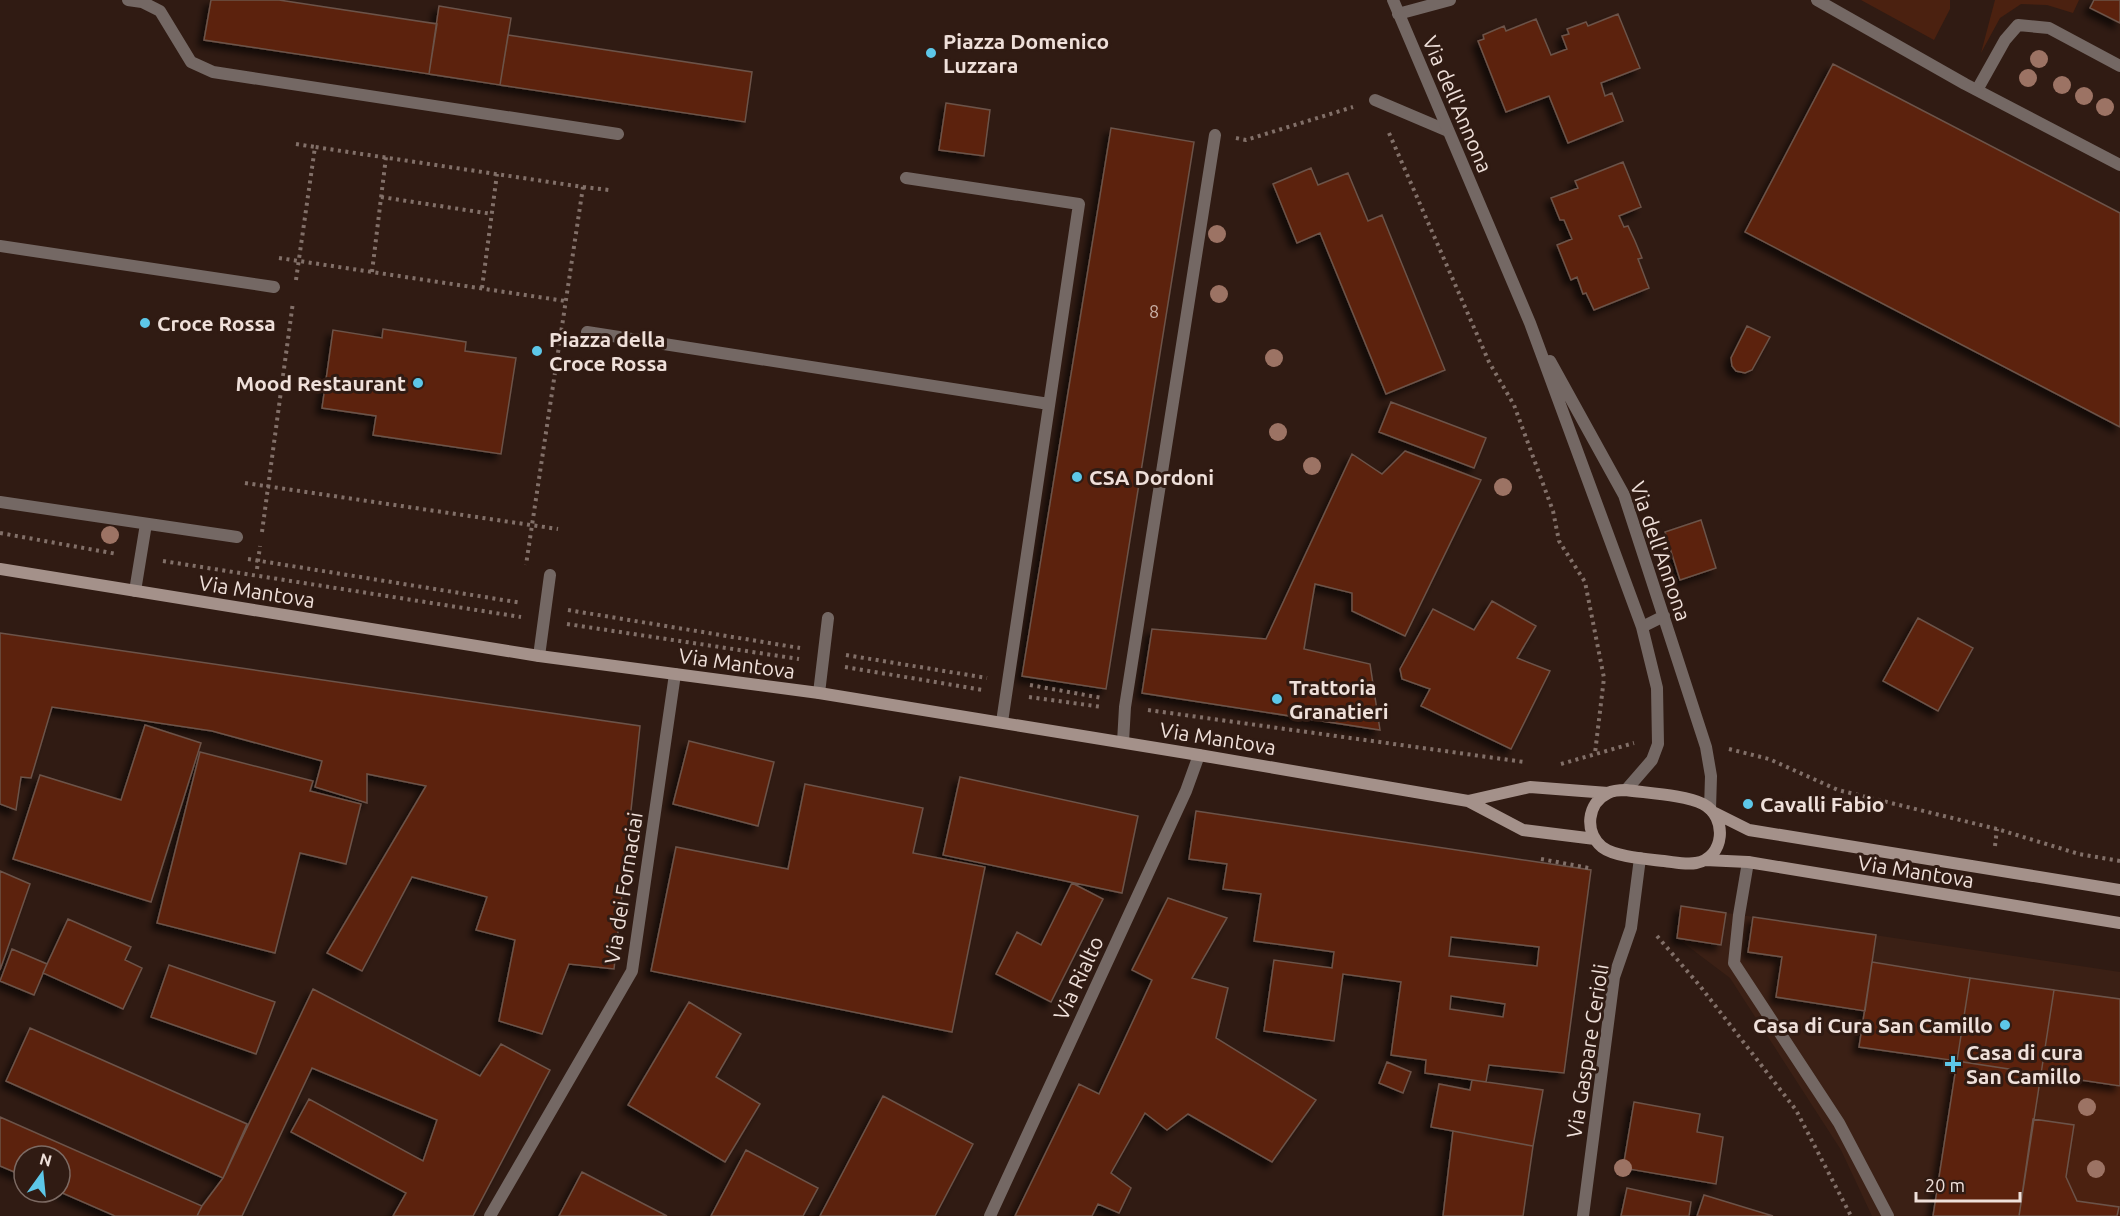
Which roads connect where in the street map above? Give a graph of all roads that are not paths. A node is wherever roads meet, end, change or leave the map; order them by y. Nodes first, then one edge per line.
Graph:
1 (128, 0) edge
2 (1393, 0) edge
3 (1450, 0) edge
4 (1817, 0) edge
5 (1398, 14) junction
6 (2120, 66) edge
7 (1977, 90) junction
8 (1375, 100) road end
9 (1448, 131) junction
10 (618, 134) dead end
11 (1215, 135) road end
12 (2120, 165) edge
13 (906, 178) dead end
14 (0, 246) edge
15 (274, 287) dead end
16 (1530, 323) junction
17 (587, 333) dead end
18 (1049, 404) junction
19 (0, 502) edge
20 (146, 524) junction
21 (237, 537) dead end
22 (0, 569) edge
23 (550, 575) dead end
24 (135, 591) junction
25 (1664, 616) junction
26 (828, 618) dead end
27 (1642, 627) junction
28 (539, 656) junction
29 (675, 674) junction
30 (819, 693) junction
31 (1002, 722) junction
32 (1123, 742) junction
33 (1199, 754) junction
34 (1626, 790) junction
35 (1608, 793) junction
36 (1468, 801) junction
37 (1712, 811) junction
38 (1595, 839) junction
39 (1640, 858) junction
40 (1705, 860) junction
41 (1748, 862) junction
42 (2120, 890) edge
43 (2120, 923) edge
44 (490, 1216) edge
45 (990, 1216) edge
46 (1583, 1216) edge
47 (1888, 1216) edge

1 - 10 street
2 - 5 street, Via dell'Annona
3 - 5 street
4 - 7 street
5 - 9 street, Via dell'Annona
6 - 7 street
7 - 12 street
8 - 9 street
9 - 16 street, Via dell'Annona
11 - 32 street
13 - 18 street
14 - 15 street
16 - 25 street, Via dell'Annona
16 - 27 street, Via dell'Annona
17 - 18 street
18 - 31 street
19 - 20 street
20 - 21 street
20 - 24 street
22 - 24 main road, Via Mantova
23 - 28 street
24 - 28 main road, Via Mantova
25 - 27 street
25 - 37 street, Via dell'Annona
26 - 30 street
27 - 34 street, Via dell'Annona
28 - 29 main road, Via Mantova
29 - 30 main road, Via Mantova
29 - 44 street, Via dei Fornaciai
30 - 31 main road, Via Mantova
31 - 32 main road, Via Mantova
32 - 33 main road, Via Mantova
33 - 36 main road, Via Mantova
33 - 45 street, Via Rialto
34 - 35 main road, Via Mantova
34 - 37 main road, Via Mantova
35 - 36 main road, Via Mantova
35 - 38 main road
36 - 38 main road, Via Mantova
37 - 40 main road
37 - 42 main road, Via Mantova
38 - 39 main road, Via Mantova
39 - 40 main road, Via Mantova
39 - 46 street, Via Gaspare Cerioli
40 - 41 main road, Via Mantova
41 - 43 main road, Via Mantova
41 - 47 street

